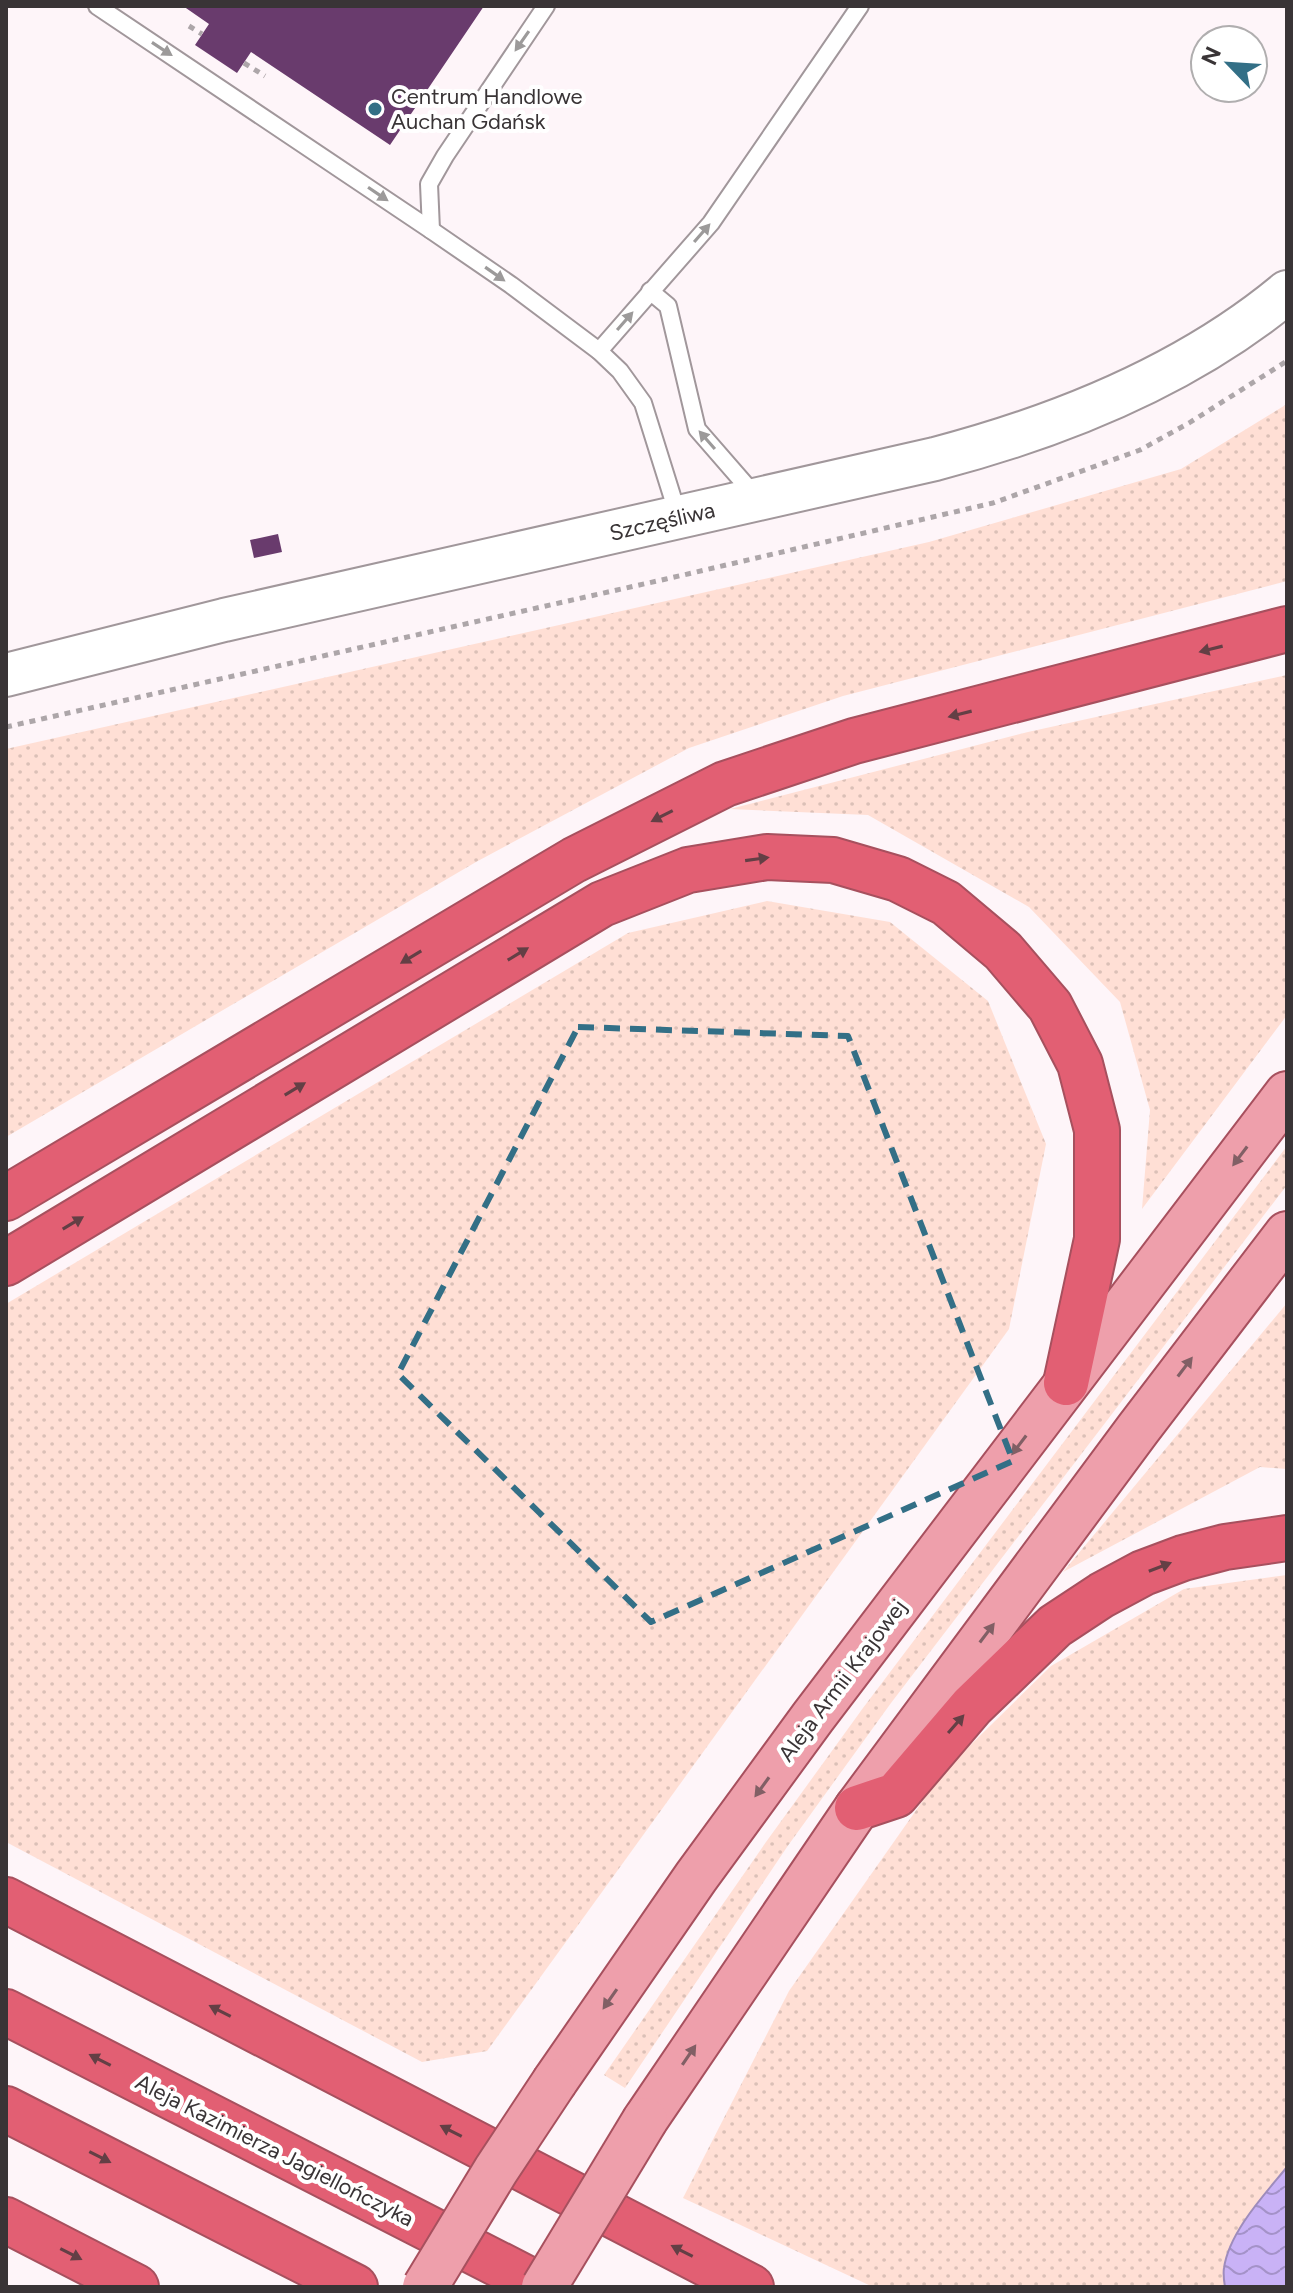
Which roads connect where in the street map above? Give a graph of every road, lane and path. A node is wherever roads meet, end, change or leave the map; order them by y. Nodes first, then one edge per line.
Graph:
1 (97, 6) edge
2 (546, 6) edge
3 (860, 6) edge
4 (189, 26) dead end
5 (202, 34) dead end
6 (244, 63) dead end
7 (265, 76) dead end
8 (431, 230) junction
9 (650, 291) junction
10 (1287, 292) edge
11 (599, 351) junction
12 (1287, 361) edge
13 (758, 499) junction
14 (678, 517) junction
15 (1287, 629) edge
16 (6, 675) edge
17 (6, 727) edge
18 (1287, 1094) edge
19 (6, 1198) edge
20 (1287, 1234) edge
21 (6, 1263) edge
22 (1066, 1383) junction
23 (1287, 1538) edge
24 (857, 1808) junction
25 (6, 1900) edge
26 (6, 2012) edge
27 (6, 2109) edge
28 (6, 2220) edge
29 (136, 2287) edge
30 (355, 2287) edge
31 (425, 2287) edge
32 (544, 2287) edge
33 (751, 2287) edge

1 -> 8 lane
2 -> 8 lane
9 -> 3 lane
4 - 5 path
6 - 7 path
8 -> 11 lane
11 -> 9 lane
13 -> 9 lane
10 - 13 street, Szczęśliwa
11 - 14 lane
12 - 17 path
13 - 14 street, Szczęśliwa
14 - 16 street, Szczęśliwa
15 -> 19 highway
18 -> 22 main road, Aleja Armii Krajowej
24 -> 20 main road
21 -> 22 highway
22 -> 31 main road, Aleja Armii Krajowej, bridge
24 -> 23 highway
32 -> 24 main road, bridge
33 -> 25 highway
32 -> 26 highway, Aleja Kazimierza Jagiellończyka
27 -> 30 highway
28 -> 29 highway

